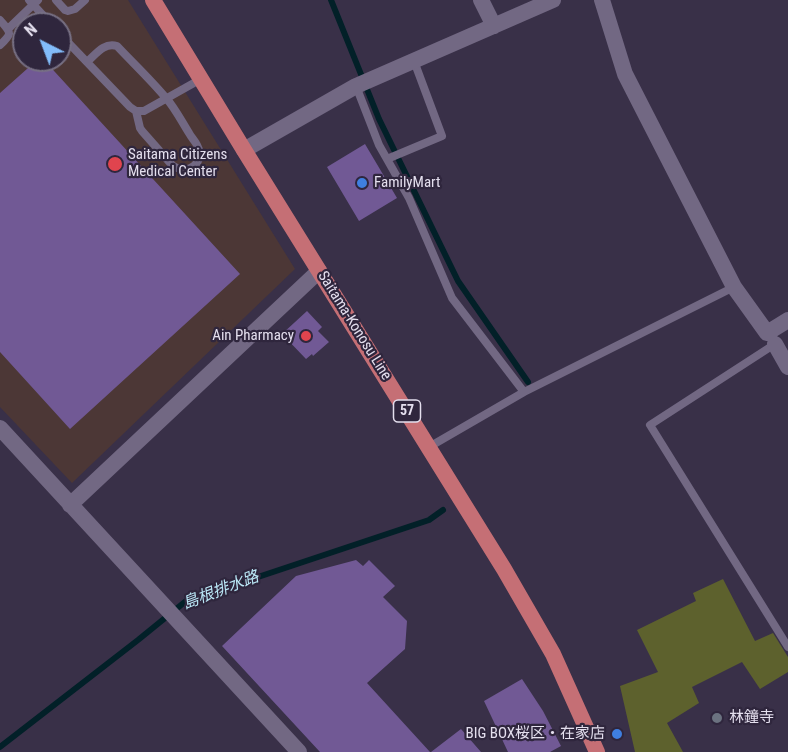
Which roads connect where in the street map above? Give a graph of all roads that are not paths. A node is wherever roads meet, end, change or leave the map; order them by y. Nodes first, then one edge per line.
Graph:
1 (56, 0) edge
2 (85, 0) edge
3 (153, 0) edge
4 (481, 0) edge
5 (553, 0) edge
6 (602, 0) edge
7 (33, 2) edge
8 (0, 20) edge
9 (494, 26) junction
10 (8, 28) junction
11 (0, 45) edge
12 (72, 46) edge
13 (414, 61) junction
14 (87, 62) junction
15 (201, 79) junction
16 (356, 86) junction
17 (167, 98) junction
18 (136, 111) junction
19 (244, 150) junction
20 (387, 159) junction
21 (319, 271) junction
22 (734, 287) junction
23 (788, 320) edge
24 (771, 338) junction
25 (788, 367) edge
26 (524, 392) junction
27 (0, 428) edge
28 (429, 447) junction
29 (70, 505) junction
30 (788, 647) edge
31 (299, 752) edge
32 (597, 752) edge

1 - 2 lane
3 - 15 main road, Saitama-Konosu Line / 57
4 - 9 street
5 - 9 street
6 - 22 street
7 - 10 lane
8 - 10 lane
9 - 13 street
10 - 11 lane
12 - 14 lane
13 - 16 street
13 - 20 lane
14 - 17 lane
14 - 18 lane
15 - 17 lane
15 - 19 main road, Saitama-Konosu Line / 57
16 - 19 street
16 - 20 lane
17 - 18 lane
17 - 18 lane
19 - 21 main road, Saitama-Konosu Line / 57
20 - 26 lane
21 - 28 main road, Saitama-Konosu Line / 57
21 - 29 street
22 - 24 street
22 - 26 lane
23 - 24 street
24 - 25 street
24 - 30 lane
26 - 28 lane
27 - 29 street
28 - 32 main road, Saitama-Konosu Line / 57
29 - 31 street

